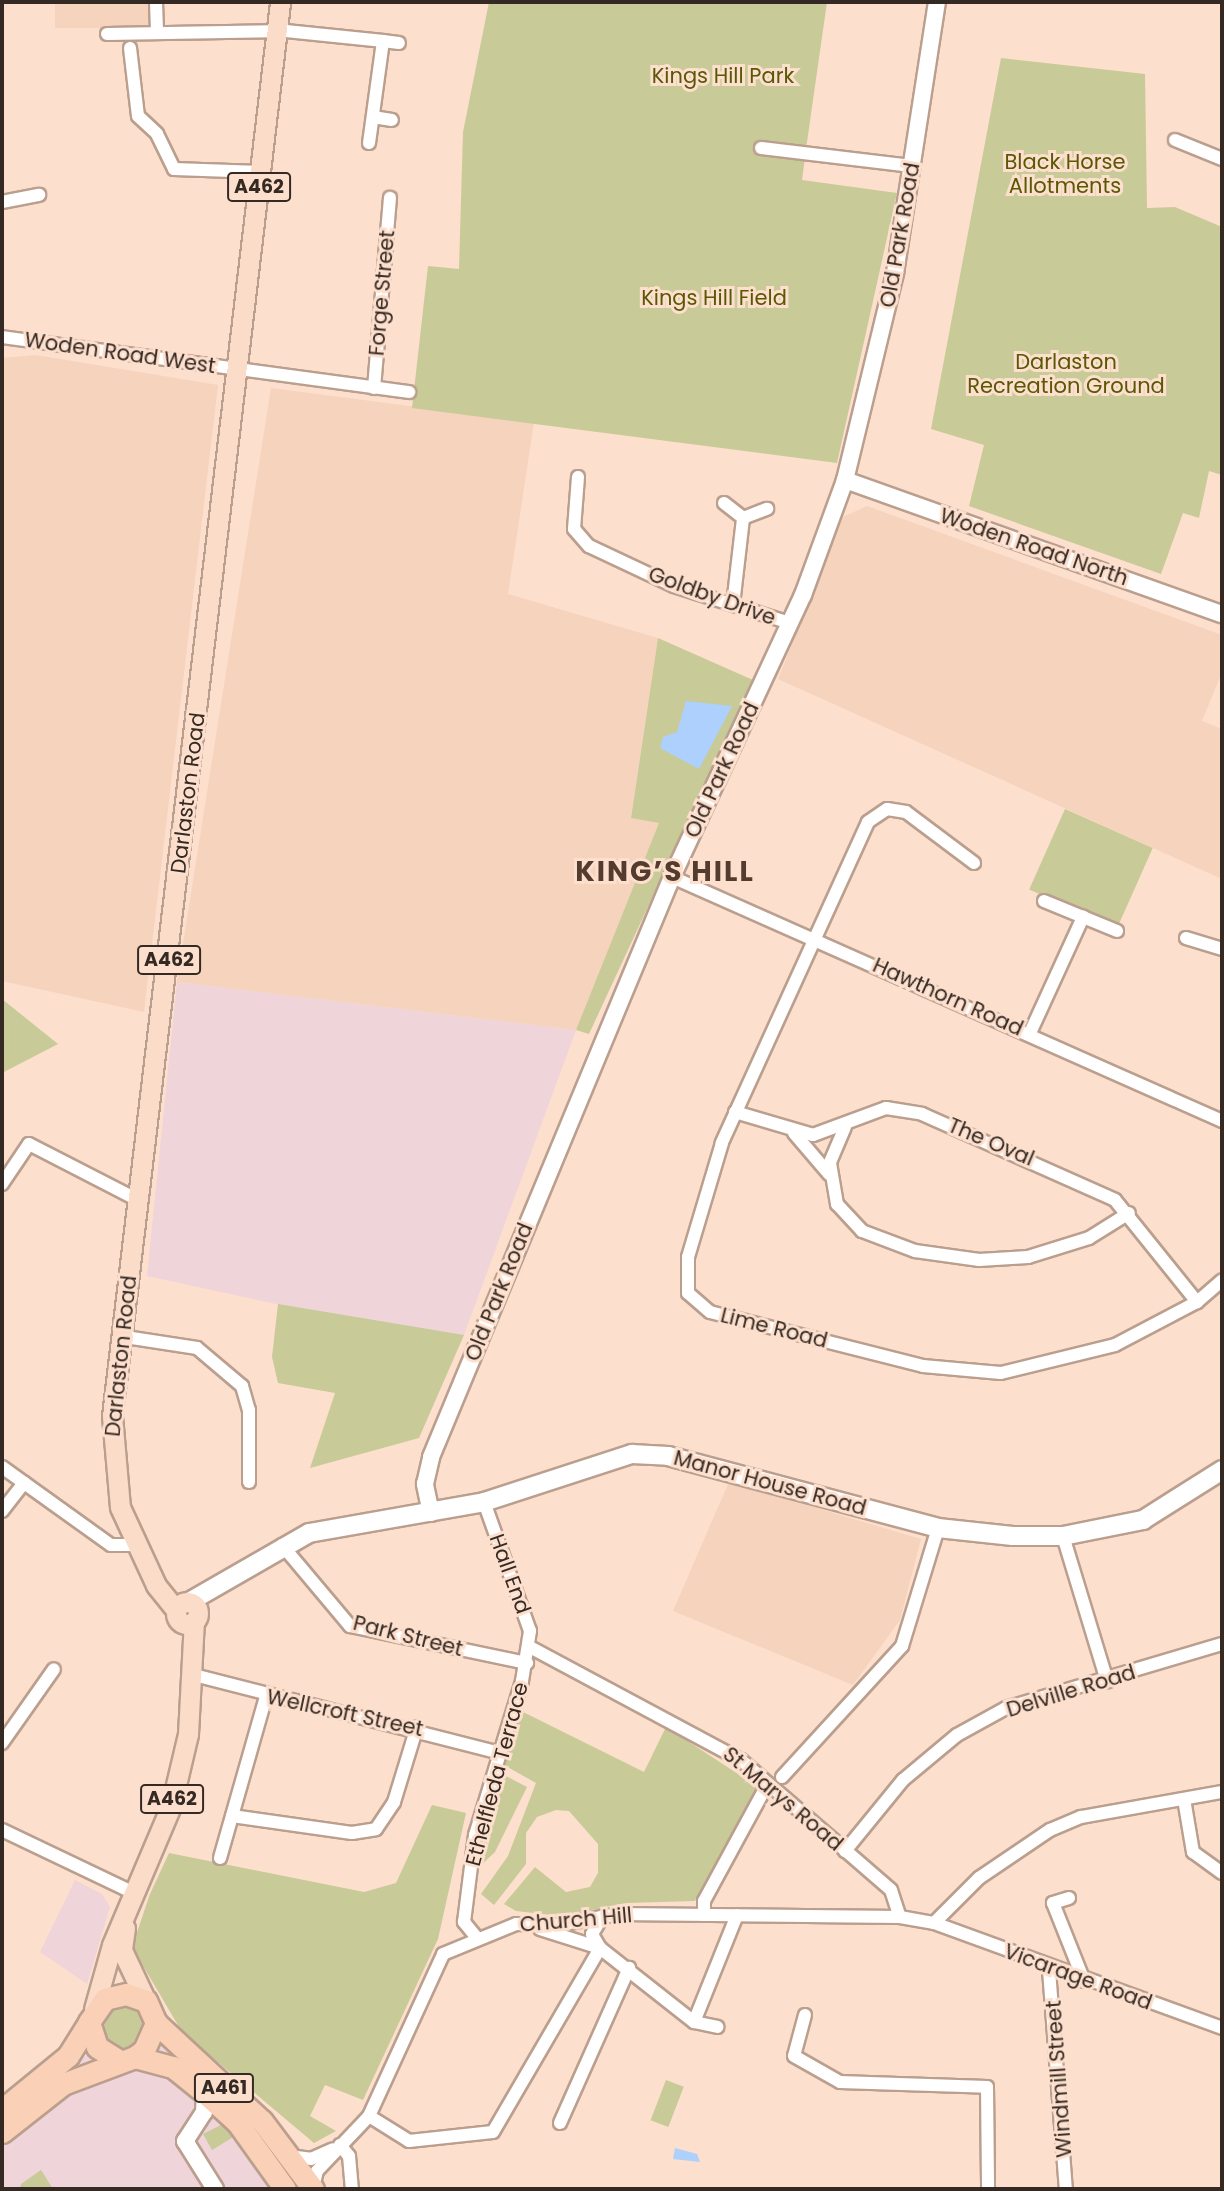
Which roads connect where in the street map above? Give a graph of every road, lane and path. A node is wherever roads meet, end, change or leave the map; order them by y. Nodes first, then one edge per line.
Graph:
1 (156, 2) edge
2 (280, 2) edge
3 (937, 2) edge
4 (157, 33) junction
5 (107, 34) dead end
6 (276, 34) junction
7 (383, 41) junction
8 (399, 43) dead end
9 (130, 48) dead end
10 (373, 117) junction
11 (392, 121) dead end
12 (1175, 140) dead end
13 (369, 143) dead end
14 (761, 148) dead end
15 (1222, 159) edge
16 (912, 166) junction
17 (261, 172) junction
18 (39, 195) dead end
19 (390, 198) dead end
20 (2, 202) edge
21 (2, 337) edge
22 (237, 371) junction
23 (374, 388) junction
24 (409, 392) dead end
25 (578, 477) dead end
26 (845, 480) junction
27 (724, 503) dead end
28 (767, 509) dead end
29 (743, 518) junction
30 (733, 605) junction
31 (1222, 614) edge
32 (790, 623) junction
33 (974, 863) dead end
34 (672, 877) junction
35 (1044, 901) dead end
36 (1083, 917) junction
37 (1117, 931) dead end
38 (812, 937) junction
39 (1186, 938) dead end
40 (1222, 949) edge
41 (1030, 1033) junction
42 (736, 1112) junction
43 (1222, 1121) edge
44 (845, 1127) junction
45 (794, 1133) junction
46 (829, 1174) junction
47 (2, 1184) edge
48 (140, 1201) junction
49 (1129, 1213) junction
50 (1222, 1280) edge
51 (1197, 1302) junction
52 (119, 1336) junction
53 (2, 1467) edge
54 (1222, 1470) edge
55 (248, 1482) dead end
56 (24, 1483) junction
57 (484, 1502) junction
58 (2, 1511) edge
59 (431, 1513) junction
60 (939, 1528) junction
61 (1063, 1536) junction
62 (135, 1545) junction
63 (282, 1545) junction
64 (186, 1612) junction
65 (1222, 1644) edge
66 (530, 1647) junction
67 (527, 1663) junction
68 (54, 1668) dead end
69 (190, 1674) junction
70 (1107, 1681) junction
71 (266, 1697) junction
72 (417, 1727) junction
73 (2, 1742) edge
74 (501, 1753) junction
75 (782, 1777) dead end
76 (766, 1785) junction
77 (1222, 1791) edge
78 (1184, 1799) junction
79 (232, 1816) junction
80 (2, 1830) edge
81 (845, 1851) junction
82 (220, 1858) dead end
83 (1222, 1872) edge
84 (136, 1894) junction
85 (1069, 1898) dead end
86 (704, 1915) junction
87 (737, 1915) junction
88 (126, 1916) junction
89 (603, 1916) junction
90 (900, 1917) junction
91 (934, 1923) junction
92 (516, 1924) junction
93 (477, 1938) junction
94 (600, 1948) junction
95 (629, 1968) junction
96 (1049, 1970) junction
97 (1084, 1981) junction
98 (146, 2001) junction
99 (805, 2015) dead end
100 (92, 2016) junction
101 (156, 2022) junction
102 (694, 2022) junction
103 (717, 2027) dead end
104 (1222, 2028) edge
105 (127, 2059) junction
106 (205, 2093) junction
107 (2, 2110) edge
108 (369, 2116) junction
109 (560, 2123) dead end
110 (2, 2132) edge
111 (340, 2146) junction
112 (319, 2157) junction
113 (295, 2172) edge
114 (215, 2189) edge
115 (285, 2189) edge
116 (313, 2189) edge
117 (352, 2189) edge
118 (988, 2189) edge
119 (1066, 2189) edge

1 - 4 street
2 - 6 main road, Darlaston Road / A462
3 - 16 street, Old Park Road
4 - 5 street
4 - 6 street
6 - 7 street
6 - 17 main road, Darlaston Road / A462
7 - 8 street
7 - 10 street
9 - 17 street
10 - 11 street
10 - 13 street
12 - 15 street
14 - 16 street
16 - 26 street, Old Park Road
17 - 22 main road, Darlaston Road / A462
18 - 20 street
19 - 23 street, Forge Street
21 - 22 street, Woden Road West
22 - 23 street
22 - 48 main road, Darlaston Road / A462
23 - 24 street
25 - 30 street, Goldby Drive
26 - 31 street, Woden Road North
26 - 32 street, Old Park Road
27 - 29 street
28 - 29 street
29 - 30 street
30 - 32 street, Goldby Drive
32 - 34 street, Old Park Road
33 - 38 street, Lime Road
34 - 38 street, Hawthorn Road
34 - 59 street, Old Park Road
35 - 36 street
36 - 37 street
36 - 41 street
38 - 41 street, Hawthorn Road
38 - 42 street, Lime Road
39 - 40 street
41 - 43 street, Hawthorn Road
42 - 45 street, The Oval
42 - 51 street, Lime Road
44 - 45 street, The Oval
44 - 46 street
44 - 49 street, The Oval
45 - 46 street
46 - 49 street
47 - 48 street
48 - 52 main road, Darlaston Road / A462
49 - 51 street, The Oval
50 - 51 street, Lime Road
52 - 55 street
52 - 62 main road, Darlaston Road / A462
53 - 56 street
54 - 61 main road, Manor House Road
56 - 58 street
56 - 62 street
57 - 59 main road, Manor House Road
57 - 60 main road, Manor House Road
57 - 66 street, Hall End
59 - 63 main road, Manor House Road
60 - 61 main road, Manor House Road
60 - 75 street
61 - 70 street
62 - 64 main road, Darlaston Road / A462
63 - 64 main road, Manor House Road
63 - 67 street, Park Street
64 - 69 main road, Darlaston Road / A462
65 - 70 street, Delville Road
66 - 67 street, Ethelfleda Terrace
66 - 76 street, St Marys Road
67 - 74 street, Ethelfleda Terrace
68 - 73 street
69 - 71 street, Wellcroft Street
69 - 84 main road, A462
70 - 81 street, Delville Road
71 - 72 street, Wellcroft Street
71 - 79 street
72 - 74 street, Wellcroft Street
72 - 79 street
74 - 93 street, Ethelfleda Terrace
76 - 81 street, St Marys Road
76 - 86 street
77 - 78 street
78 - 83 street
78 - 91 street
79 - 82 street
80 - 84 street
81 - 90 street, St Marys Road
84 - 88 main road, A462
85 - 97 street
86 - 87 street, Church Hill
86 - 89 street, Church Hill
87 - 90 street, Church Hill
87 - 102 street
88 - 98 main road, A462
88 - 100 main road, A462
89 - 92 street, Church Hill
89 - 94 street
90 - 91 street, Church Hill
91 - 96 street, Vicarage Road
92 - 93 street, Church Hill
92 - 94 street
93 - 108 street, Church Hill
94 - 95 street
94 - 108 street
95 - 102 street
95 - 109 street
96 - 97 street, Vicarage Road
96 - 119 street, Windmill Street
97 - 104 street, Vicarage Road
98 - 100 highway
98 - 101 highway, A461
99 - 118 street
100 - 105 highway
100 - 107 highway
101 - 105 highway
101 - 113 highway, A461
102 - 103 street
105 - 106 highway
105 - 110 highway
106 - 114 street
106 - 115 highway
108 - 111 street, Church Hill
111 - 112 street, Church Hill
111 - 116 street, Church Hill
111 - 117 street
112 - 113 street, Church Hill
112 - 113 street, Church Hill
113 - 116 highway, A461

